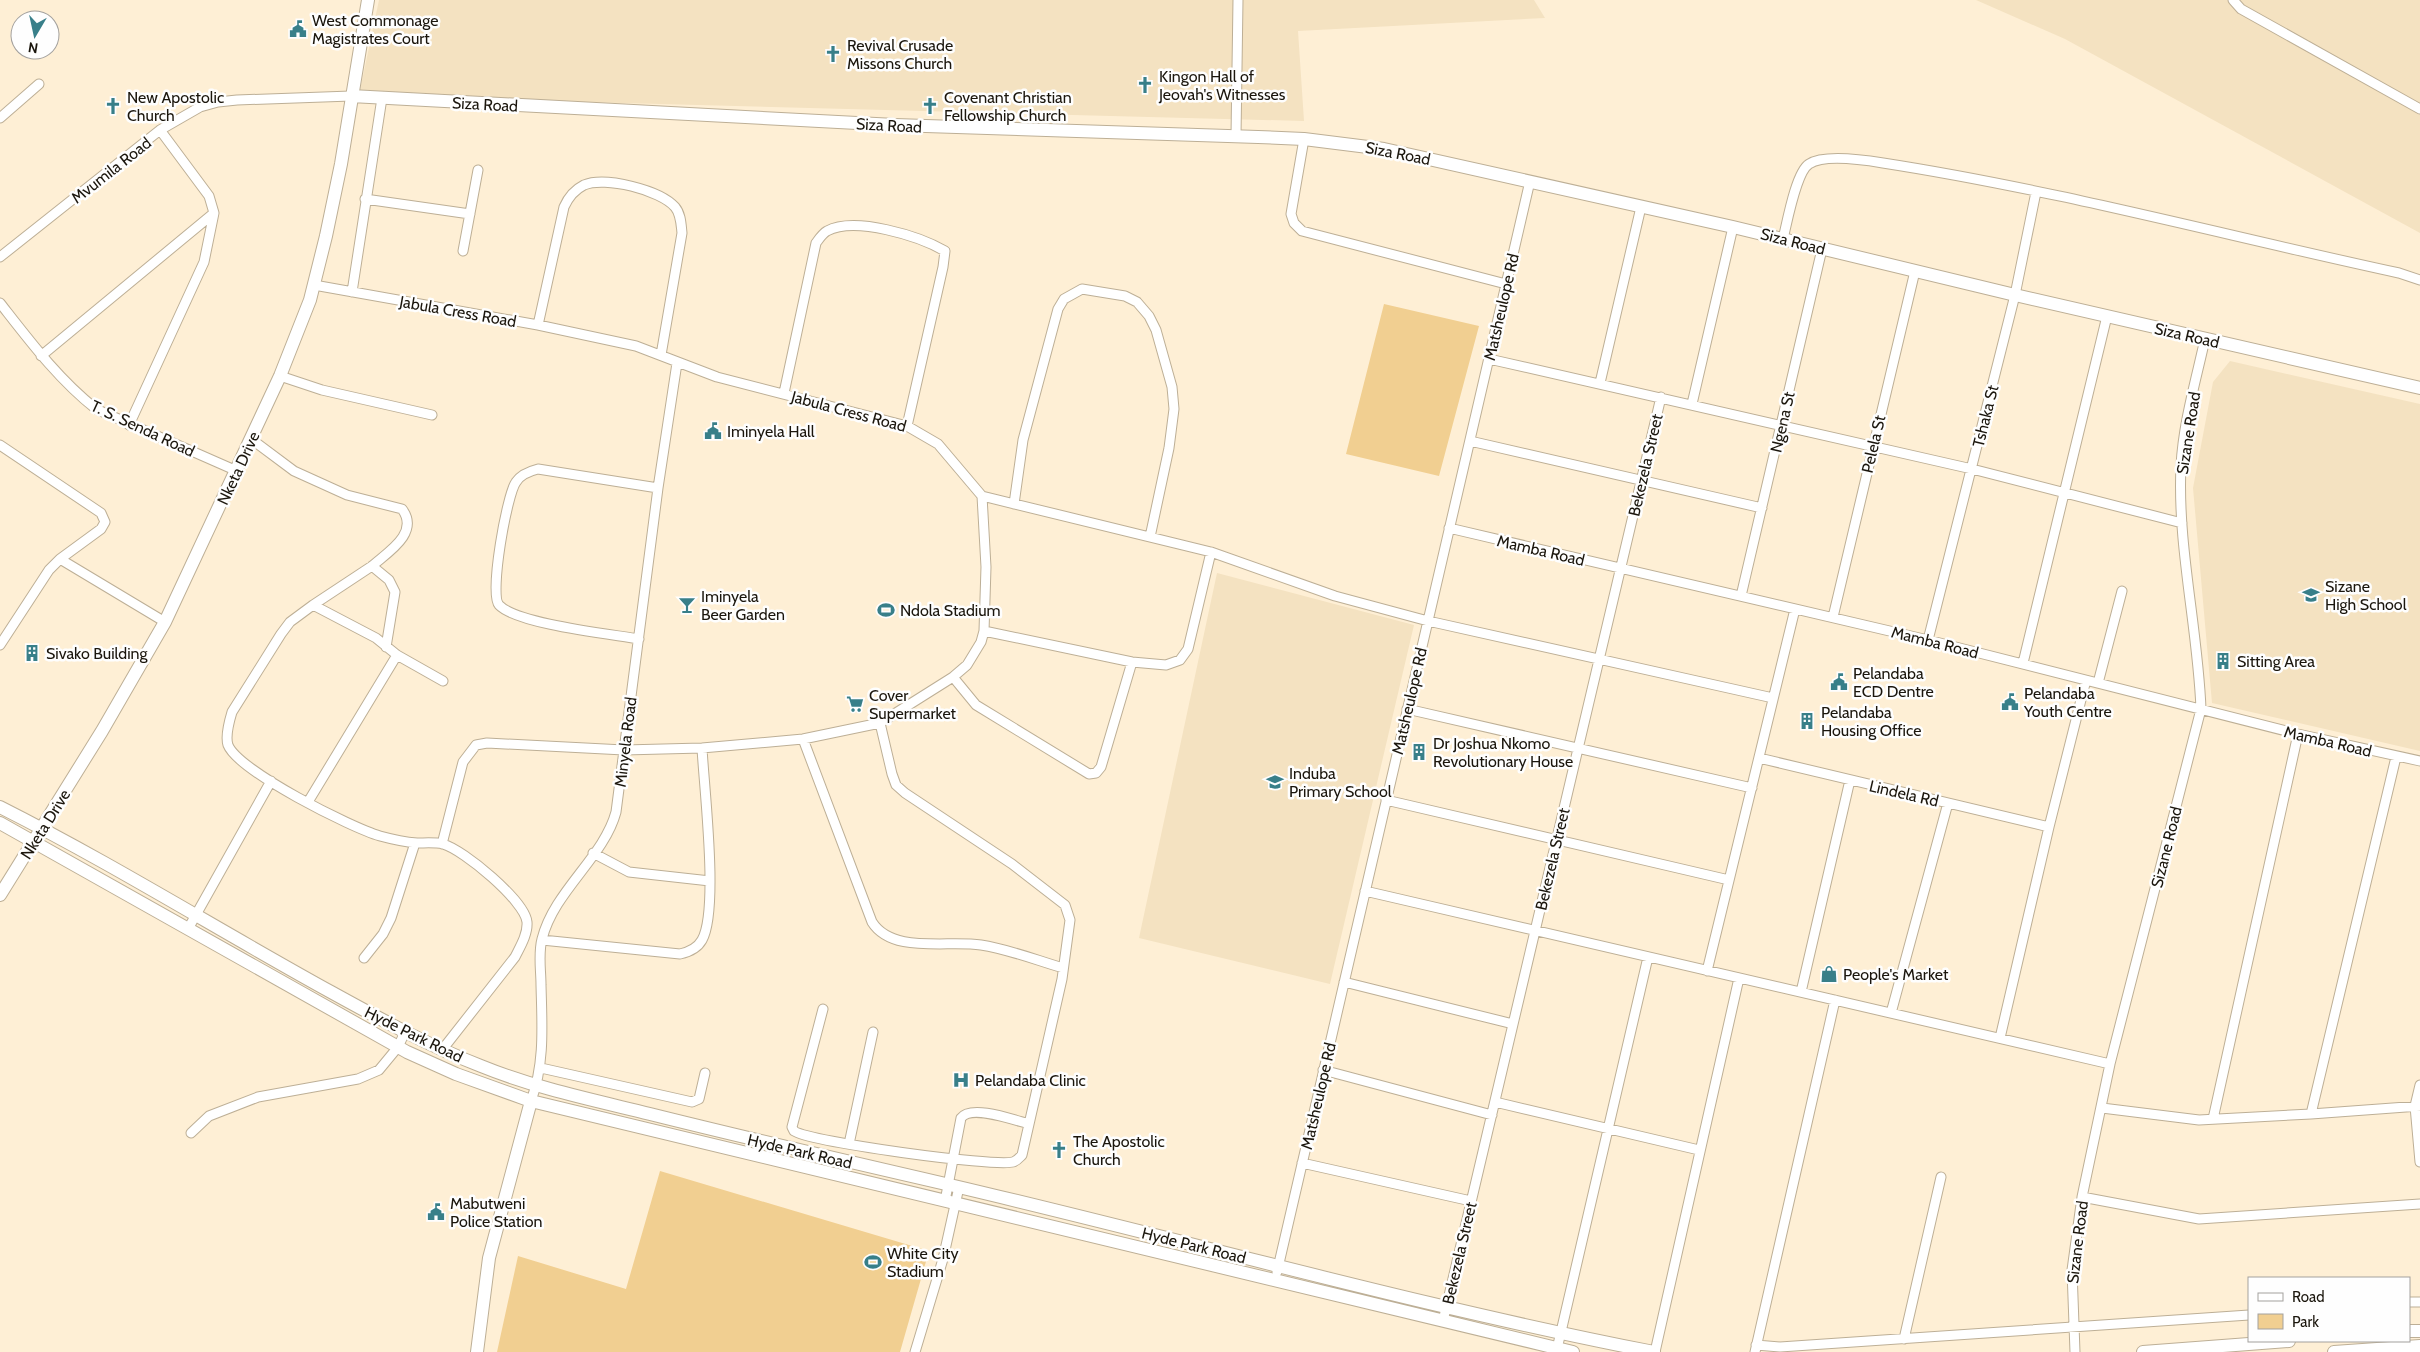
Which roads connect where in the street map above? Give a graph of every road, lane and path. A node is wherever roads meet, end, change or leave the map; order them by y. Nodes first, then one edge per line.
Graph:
1 (368, 0) edge
2 (1238, 0) edge
3 (2233, 0) edge
4 (39, 84) dead end
5 (351, 96) junction
6 (382, 98) junction
7 (2420, 109) edge
8 (0, 118) edge
9 (160, 130) junction
10 (1236, 136) junction
11 (1304, 139) junction
12 (478, 170) dead end
13 (1530, 181) junction
14 (2036, 192) junction
15 (365, 199) junction
16 (1641, 207) junction
17 (214, 213) junction
18 (470, 214) junction
19 (1733, 227) junction
20 (1783, 239) junction
21 (1822, 249) junction
22 (463, 251) dead end
23 (0, 257) edge
24 (1915, 271) junction
25 (2420, 280) edge
26 (1506, 284) junction
27 (314, 285) junction
28 (352, 292) junction
29 (2014, 295) junction
30 (0, 303) edge
31 (2107, 316) junction
32 (538, 325) junction
33 (2205, 339) junction
34 (661, 355) junction
35 (41, 356) junction
36 (1489, 359) junction
37 (677, 363) junction
38 (280, 376) junction
39 (1600, 383) junction
40 (2420, 388) edge
41 (784, 393) junction
42 (1661, 397) junction
43 (1692, 404) junction
44 (432, 415) dead end
45 (129, 425) junction
46 (1781, 425) junction
47 (907, 426) junction
48 (251, 439) junction
49 (1470, 441) junction
50 (0, 445) edge
51 (1872, 447) junction
52 (1972, 469) junction
53 (237, 471) junction
54 (1641, 479) junction
55 (658, 488) junction
56 (2066, 492) junction
57 (982, 496) junction
58 (1014, 504) junction
59 (1762, 508) junction
60 (2182, 523) junction
61 (1449, 528) junction
62 (1150, 537) junction
63 (1211, 552) junction
64 (60, 559) junction
65 (372, 566) junction
66 (1620, 568) junction
67 (2122, 591) dead end
68 (1741, 596) junction
69 (313, 606) junction
70 (1795, 609) junction
71 (1833, 617) junction
72 (1428, 621) junction
73 (165, 622) junction
74 (984, 632) junction
75 (639, 638) junction
76 (1928, 640) junction
77 (0, 645) edge
78 (386, 646) junction
79 (397, 655) junction
80 (1599, 660) junction
81 (1132, 662) junction
82 (2023, 663) junction
83 (953, 677) junction
84 (443, 680) dead end
85 (2086, 680) junction
86 (2098, 683) junction
87 (1774, 698) junction
88 (1407, 709) junction
89 (2201, 709) junction
90 (880, 723) junction
91 (2298, 734) junction
92 (803, 739) junction
93 (702, 748) junction
94 (1578, 748) junction
95 (624, 750) junction
96 (2396, 757) junction
97 (1759, 758) junction
98 (2420, 761) edge
99 (1850, 780) junction
100 (271, 782) junction
101 (1752, 788) junction
102 (1386, 800) junction
103 (308, 802) junction
104 (1948, 803) junction
105 (0, 807) edge
106 (0, 823) edge
107 (2049, 827) junction
108 (43, 828) junction
109 (1556, 840) junction
110 (34, 842) junction
111 (415, 843) junction
112 (442, 844) junction
113 (593, 853) junction
114 (1729, 880) junction
115 (710, 881) junction
116 (1365, 891) junction
117 (0, 895) edge
118 (196, 917) junction
119 (188, 929) junction
120 (1535, 931) junction
121 (542, 940) junction
122 (1648, 957) junction
123 (364, 958) dead end
124 (1063, 968) junction
125 (1707, 970) junction
126 (1739, 978) junction
127 (1344, 982) junction
128 (1801, 992) junction
129 (1836, 1000) junction
130 (822, 1009) dead end
131 (1891, 1013) junction
132 (1513, 1024) junction
133 (405, 1032) junction
134 (873, 1032) dead end
135 (2000, 1038) junction
136 (398, 1047) junction
137 (442, 1050) junction
138 (2110, 1064) junction
139 (540, 1068) junction
140 (1324, 1070) junction
141 (705, 1073) dead end
142 (2420, 1085) edge
143 (537, 1086) junction
144 (531, 1102) junction
145 (1495, 1102) junction
146 (2418, 1106) edge
147 (2102, 1108) junction
148 (2310, 1114) junction
149 (1492, 1115) junction
150 (2213, 1119) junction
151 (1029, 1124) junction
152 (1608, 1130) junction
153 (191, 1133) dead end
154 (849, 1144) junction
155 (1699, 1150) junction
156 (953, 1159) junction
157 (2420, 1162) edge
158 (1302, 1163) junction
159 (1941, 1177) dead end
160 (954, 1186) junction
161 (2082, 1197) junction
162 (1471, 1201) junction
163 (950, 1202) junction
164 (2420, 1204) edge
165 (1278, 1266) junction
166 (1275, 1280) junction
167 (1446, 1307) junction
168 (2248, 1315) edge
169 (1443, 1321) junction
170 (2074, 1328) junction
171 (1560, 1334) junction
172 (1904, 1339) junction
173 (2276, 1342) edge
174 (2420, 1346) edge
175 (1755, 1348) edge
176 (1557, 1349) junction
177 (477, 1352) edge
178 (915, 1352) edge
179 (1574, 1352) edge
180 (1654, 1352) edge
181 (2075, 1352) edge
182 (2143, 1352) edge
183 (2334, 1352) edge

1 - 5 street, Nketa Drive
2 - 10 street
3 - 7 street
4 - 8 street
5 - 6 street, Siza Road
5 - 9 street, Mvumila Road
5 - 27 street, Nketa Drive
6 - 10 street, Siza Road
6 - 15 street
9 - 17 street
9 - 23 street, Mvumila Road
10 - 11 street, Siza Road
11 - 13 street, Siza Road
11 - 26 street
12 - 18 street
13 - 16 street, Siza Road
13 - 26 street, Matsheulope Rd
14 - 20 street
14 - 25 street
14 - 29 street, Tshaka St
15 - 18 street
15 - 28 street
16 - 19 street, Siza Road
16 - 39 street
17 - 35 street
17 - 45 street
18 - 22 street
19 - 20 street, Siza Road
19 - 43 street
20 - 21 street, Siza Road
21 - 24 street, Siza Road
21 - 46 street, Ngena St
24 - 29 street, Siza Road
24 - 51 street, Pelela St
26 - 36 street, Matsheulope Rd
27 - 28 street, Jabula Cress Road
27 - 38 street, Nketa Drive
28 - 32 street, Jabula Cress Road
29 - 31 street, Siza Road
29 - 52 street, Tshaka St
30 - 35 street, T. S. Senda Road
31 - 33 street, Siza Road
31 - 56 street
32 - 34 street, Jabula Cress Road
32 - 34 street
33 - 40 street, Siza Road
33 - 60 street, Sizane Road
34 - 37 street, Jabula Cress Road
35 - 45 street, T. S. Senda Road
36 - 39 street
36 - 49 street, Matsheulope Rd
37 - 41 street, Jabula Cress Road
37 - 55 street, Minyela Road
38 - 44 street
38 - 48 street, Nketa Drive
39 - 42 street
41 - 47 street, Jabula Cress Road
41 - 47 street
42 - 43 street
42 - 54 street, Bekezela Street
43 - 46 street
45 - 53 street, T. S. Senda Road
46 - 51 street
46 - 59 street, Ngena St
47 - 57 street, Jabula Cress Road
48 - 53 street, Nketa Drive
48 - 65 street
49 - 54 street
49 - 61 street, Matsheulope Rd
50 - 64 street
51 - 52 street
51 - 71 street, Pelela St
52 - 56 street
52 - 76 street, Tshaka St
53 - 73 street, Nketa Drive
54 - 59 street
54 - 66 street, Bekezela Street
55 - 75 street, Minyela Road
55 - 75 street
56 - 60 street
56 - 82 street
57 - 58 street
57 - 74 street
58 - 62 street
58 - 62 street
59 - 68 street, Ngena St
60 - 89 street, Sizane Road
61 - 66 street, Mamba Road
61 - 72 street, Matsheulope Rd
62 - 63 street
63 - 72 street
63 - 81 street
64 - 73 street
64 - 77 street
65 - 69 street
65 - 78 street
66 - 68 street, Mamba Road
66 - 80 street, Bekezela Street
67 - 86 street
68 - 70 street, Mamba Road
69 - 78 street
69 - 100 street
70 - 71 street, Mamba Road
70 - 87 street
71 - 76 street, Mamba Road
72 - 80 street
72 - 88 street, Matsheulope Rd
73 - 108 street, Nketa Drive
74 - 81 street
74 - 83 street
75 - 95 street, Minyela Road
76 - 82 street, Mamba Road
78 - 79 street
79 - 84 street
79 - 103 street
80 - 87 street
80 - 94 street, Bekezela Street
81 - 83 street
82 - 85 street, Mamba Road
83 - 90 street
85 - 86 street, Mamba Road
85 - 107 street
86 - 89 street, Mamba Road
87 - 97 street
88 - 94 street
88 - 102 street, Matsheulope Rd
89 - 91 street, Mamba Road
89 - 138 street, Sizane Road
90 - 92 street
90 - 124 street
91 - 96 street, Mamba Road
91 - 150 street
92 - 93 street
92 - 124 street
93 - 95 street
93 - 115 street
94 - 101 street
94 - 109 street, Bekezela Street
95 - 112 street
95 - 113 street, Minyela Road
96 - 98 street, Mamba Road
96 - 148 street
97 - 99 street, Lindela Rd
97 - 101 street
99 - 104 street, Lindela Rd
99 - 128 street
100 - 103 street
100 - 118 street
101 - 114 street
102 - 109 street
102 - 116 street, Matsheulope Rd
103 - 111 street
104 - 107 street, Lindela Rd
104 - 131 street
105 - 108 street, Hyde Park Road
106 - 110 street, Hyde Park Road
107 - 135 street
108 - 110 street, Nketa Drive
108 - 118 street, Hyde Park Road
109 - 114 street
109 - 120 street, Bekezela Street
110 - 117 street, Nketa Drive
110 - 119 street, Hyde Park Road
111 - 112 street
111 - 123 street
112 - 137 street
113 - 115 street
113 - 121 street, Minyela Road
114 - 125 street
115 - 121 street
116 - 120 street
116 - 127 street, Matsheulope Rd
118 - 119 street
118 - 133 street, Hyde Park Road
119 - 136 street, Hyde Park Road
120 - 122 street
120 - 132 street, Bekezela Street
121 - 139 street, Minyela Road
122 - 125 street
122 - 152 street
124 - 151 street
125 - 126 street
126 - 128 street
126 - 155 street
127 - 132 street
127 - 140 street, Matsheulope Rd
128 - 129 street
129 - 131 street
129 - 175 street
130 - 154 street
131 - 135 street
132 - 145 street, Bekezela Street
133 - 136 street
133 - 137 street, Hyde Park Road
134 - 154 street
135 - 138 street
136 - 144 street, Hyde Park Road
136 - 153 street
137 - 143 street, Hyde Park Road
138 - 147 street, Sizane Road
139 - 141 street
139 - 143 street, Minyela Road
140 - 149 street
140 - 158 street, Matsheulope Rd
142 - 146 street
143 - 144 street, Minyela Road
143 - 160 street, Hyde Park Road
144 - 163 street, Hyde Park Road
144 - 177 street
145 - 149 street, Bekezela Street
145 - 152 street
146 - 148 street
146 - 157 street
147 - 150 street
147 - 161 street, Sizane Road
148 - 150 street
149 - 162 street, Bekezela Street
151 - 156 street
151 - 156 street
152 - 155 street
152 - 171 street
154 - 156 street
155 - 180 street
156 - 160 street
158 - 162 street
158 - 165 street, Matsheulope Rd
159 - 172 street
160 - 163 street
160 - 165 street, Hyde Park Road
161 - 164 street
161 - 170 street, Sizane Road
162 - 167 street, Bekezela Street
163 - 166 street, Hyde Park Road
163 - 178 street
165 - 166 street, Matsheulope Rd
165 - 167 street, Hyde Park Road
166 - 169 street, Hyde Park Road
167 - 169 street, Bekezela Street
167 - 171 street, Hyde Park Road
168 - 170 street
169 - 176 street, Hyde Park Road
170 - 172 street
170 - 181 street, Sizane Road
171 - 176 street
171 - 180 street, Hyde Park Road
172 - 175 street
173 - 182 street
174 - 183 street
176 - 179 street, Hyde Park Road

